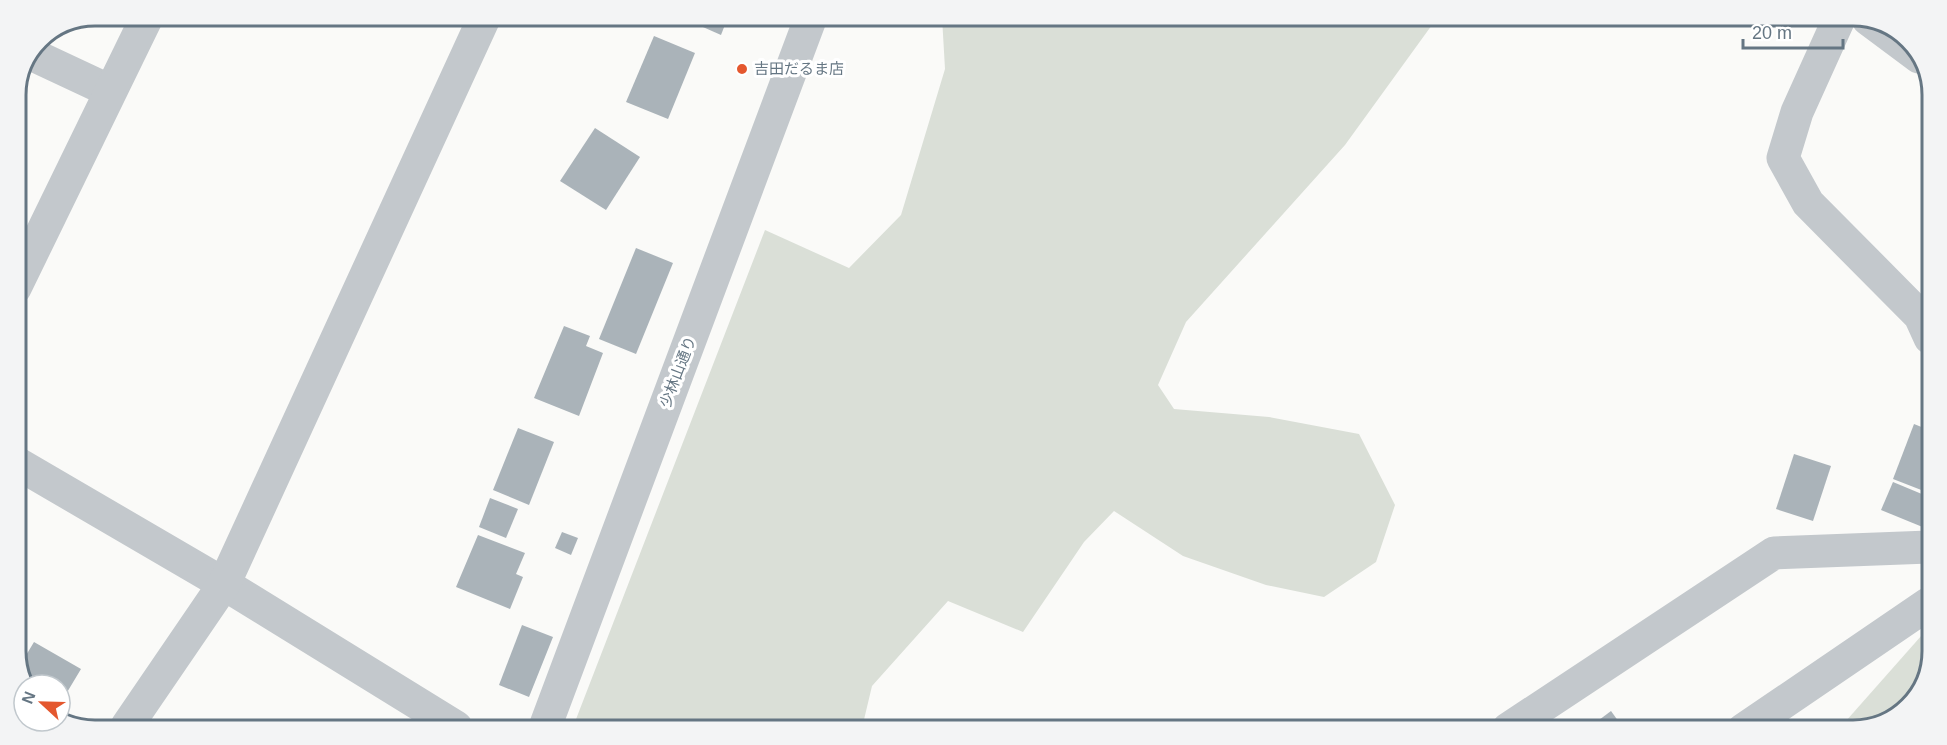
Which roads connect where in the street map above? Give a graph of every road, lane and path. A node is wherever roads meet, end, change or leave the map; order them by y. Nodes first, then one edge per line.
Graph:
1 (142, 26) edge
2 (480, 26) edge
3 (808, 26) edge
4 (1836, 26) edge
5 (37, 56) edge
6 (110, 91) junction
7 (26, 265) edge
8 (1921, 319) edge
9 (26, 468) edge
10 (1922, 547) edge
11 (224, 584) junction
12 (1922, 608) edge
13 (132, 720) edge
14 (445, 720) edge
15 (548, 720) edge
16 (1522, 720) edge
17 (1758, 720) edge

1 - 6 street
2 - 11 street
3 - 15 street, 少林山通り
4 - 8 street
5 - 6 street
6 - 7 street
9 - 11 street
10 - 16 street
11 - 13 street
11 - 14 street
12 - 17 street

